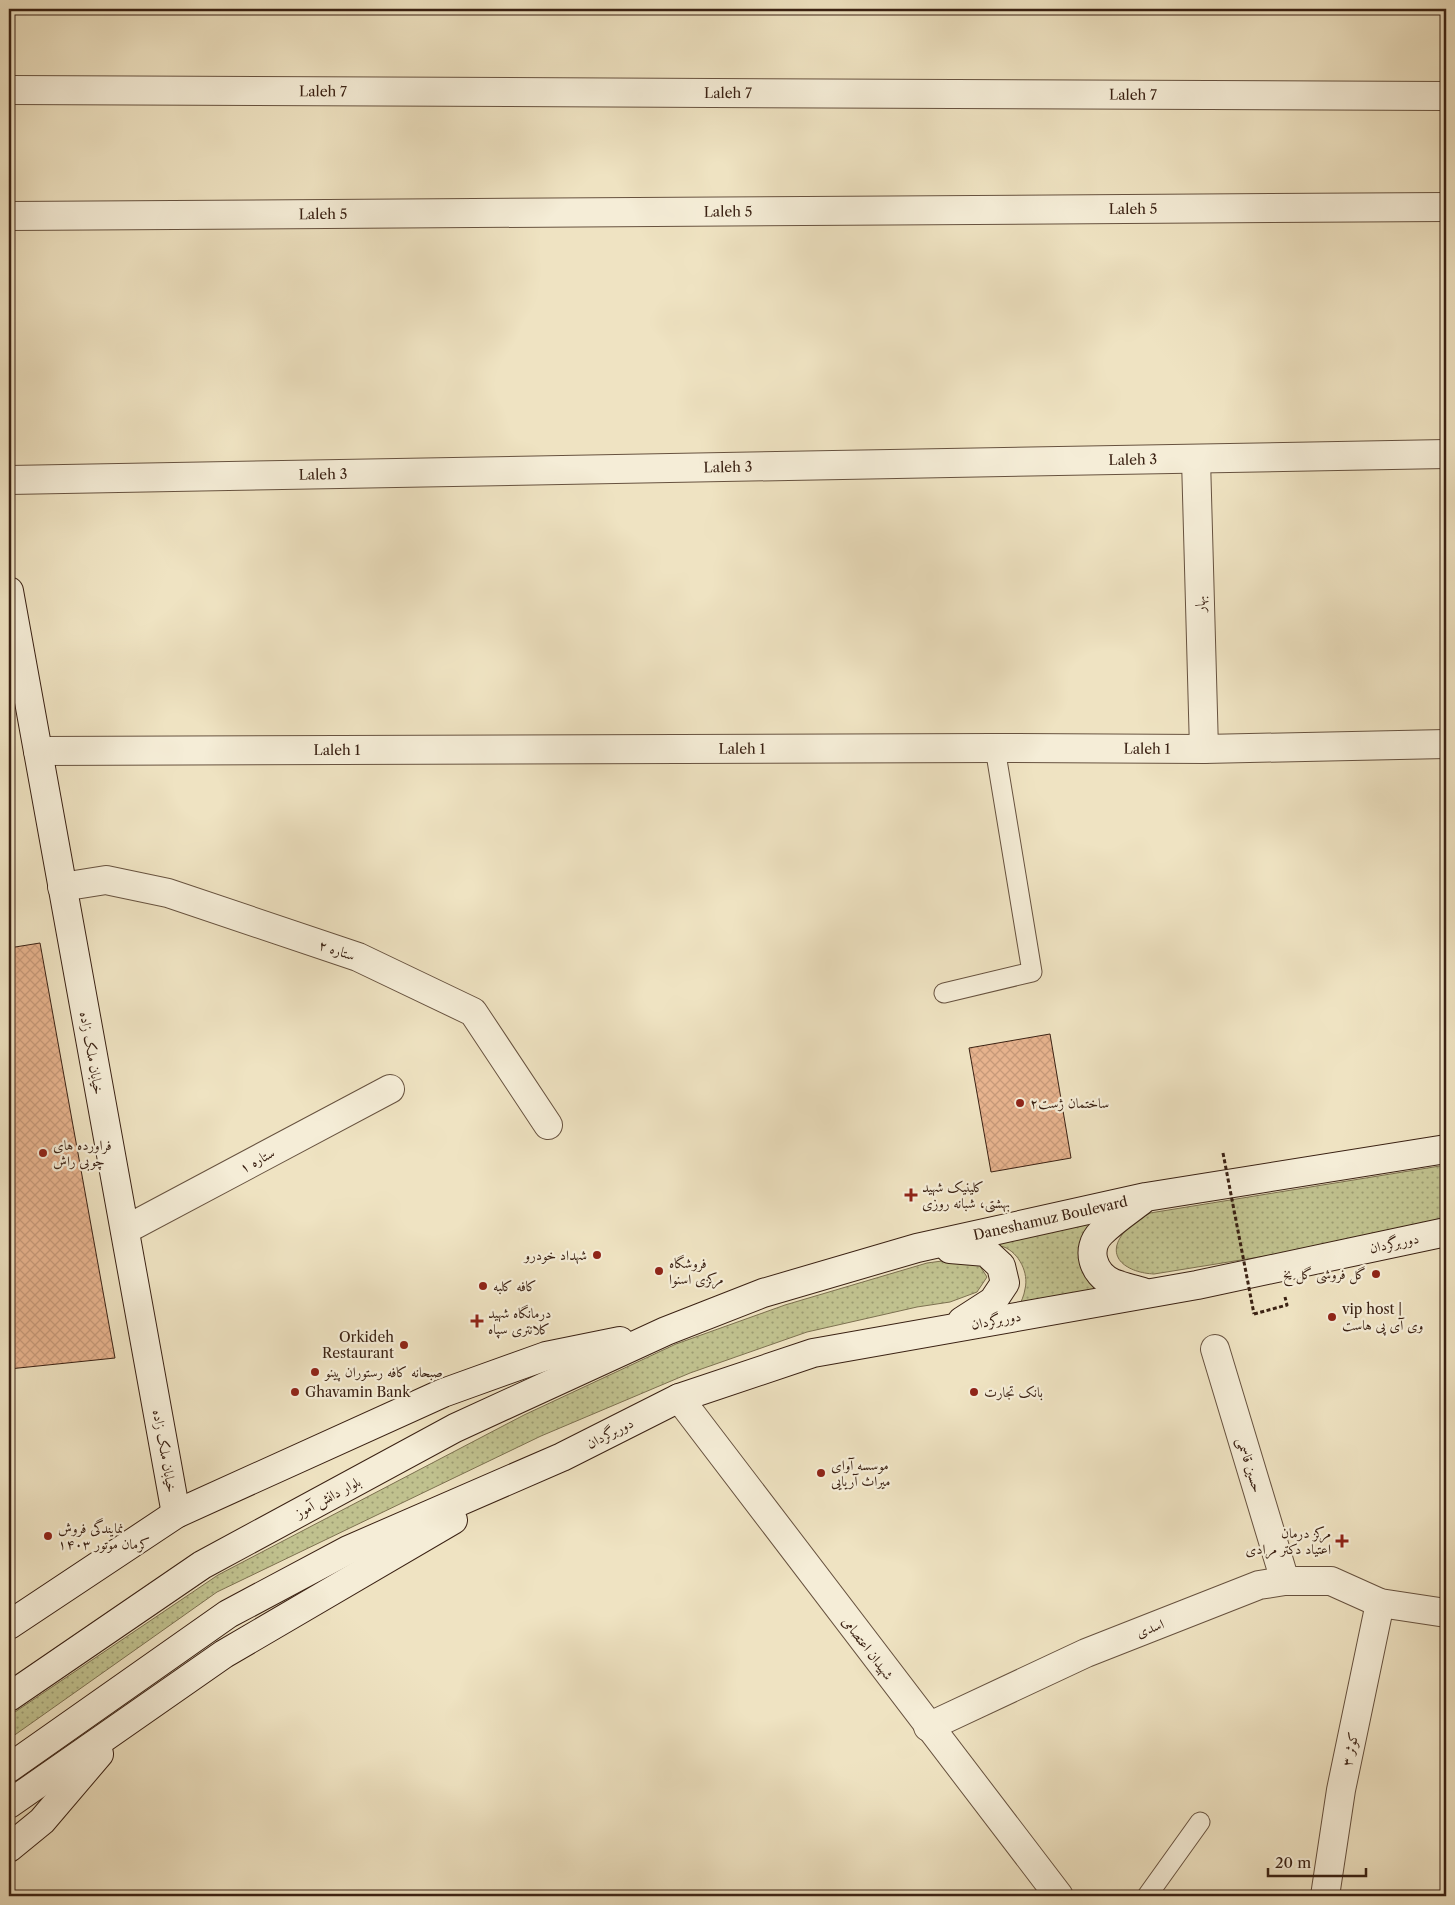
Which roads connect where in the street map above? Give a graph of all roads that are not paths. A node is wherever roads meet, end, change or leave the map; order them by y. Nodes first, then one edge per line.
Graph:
1 (9, 90) edge
2 (1446, 96) edge
3 (1446, 207) edge
4 (9, 216) edge
5 (1446, 454) edge
6 (1196, 459) junction
7 (9, 480) edge
8 (9, 591) edge
9 (1446, 744) edge
10 (996, 748) junction
11 (1204, 750) junction
12 (38, 751) junction
13 (62, 887) junction
14 (944, 993) dead end
15 (390, 1089) dead end
16 (548, 1125) dead end
17 (1446, 1149) edge
18 (1146, 1196) junction
19 (125, 1230) junction
20 (1446, 1232) edge
21 (917, 1248) junction
22 (1147, 1293) junction
23 (950, 1328) junction
24 (666, 1331) junction
25 (1215, 1349) dead end
26 (679, 1398) junction
27 (562, 1457) junction
28 (176, 1514) junction
29 (1285, 1581) junction
30 (1380, 1603) junction
31 (1446, 1613) edge
32 (9, 1625) edge
33 (9, 1697) edge
34 (122, 1726) junction
35 (928, 1727) junction
36 (9, 1768) edge
37 (9, 1804) edge
38 (1200, 1822) dead end
39 (9, 1848) edge
40 (1059, 1896) edge
41 (1147, 1896) edge
42 (1325, 1896) edge

1 - 2 street, Laleh 7
3 - 4 street, Laleh 5
5 - 6 street, Laleh 3
6 - 7 street, Laleh 3
6 - 11 street, بهار
8 - 12 street, خیابان ملک زاده
9 - 11 street, Laleh 1
10 - 11 street, Laleh 1
10 - 12 street, Laleh 1
10 - 14 lane
12 - 13 street, خیابان ملک زاده
13 - 16 street, ستاره ۲
13 - 19 street, خیابان ملک زاده
15 - 19 street, ستاره ۱
17 - 18 street, Daneshamuz Boulevard
18 - 21 street, Daneshamuz Boulevard
18 - 22 street
19 - 28 street, خیابان ملک زاده
20 - 22 street, دوربرگردان
21 - 23 street
21 - 24 street, Daneshamuz Boulevard
22 - 23 street, دوربرگردان
23 - 26 street, دوربرگردان
24 - 28 street
24 - 33 street, بلوار دانش آموز
25 - 29 street, حسین قاسمی
26 - 27 street, دوربرگردان
26 - 35 street, شهیدان اعتصامی
27 - 34 street
27 - 36 street
28 - 32 street
29 - 30 street, اسدی
29 - 35 street, اسدی
30 - 31 street, اسدی
30 - 42 street, کوثر ۳
34 - 37 street
34 - 39 street
35 - 40 street, شهیدان اعتصامی
38 - 41 lane

